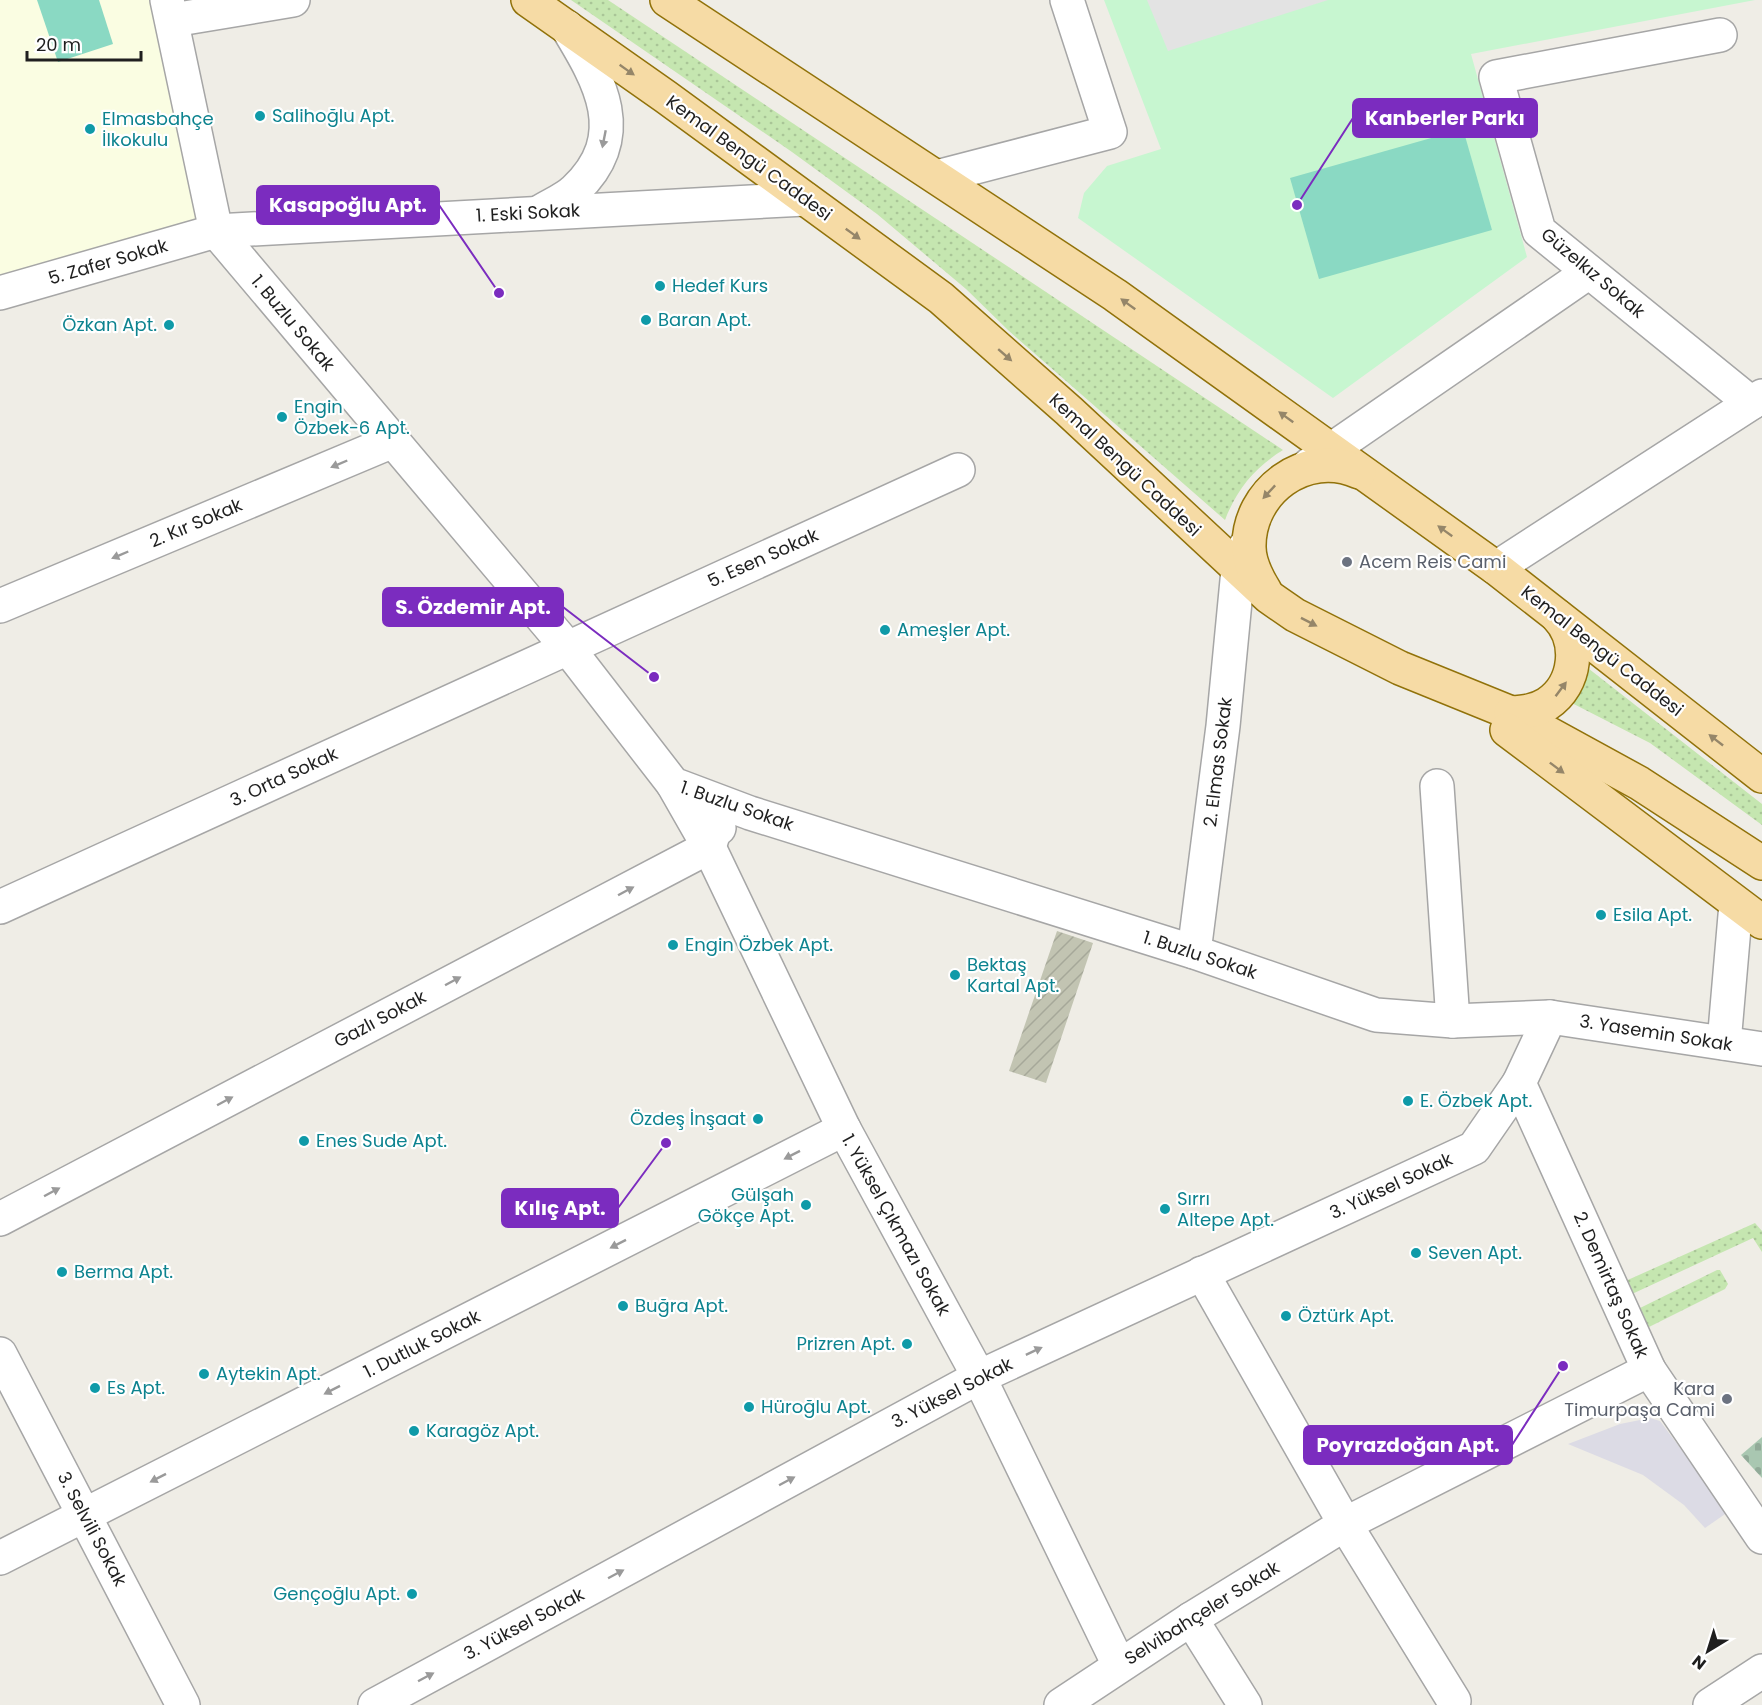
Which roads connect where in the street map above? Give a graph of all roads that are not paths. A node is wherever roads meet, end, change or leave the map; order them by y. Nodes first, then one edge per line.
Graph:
1 (292, 0) edge
2 (528, 0) edge
3 (668, 0) edge
4 (1067, 0) edge
5 (170, 10) edge
6 (567, 27) junction
7 (1720, 35) dead end
8 (937, 177) junction
9 (806, 199) junction
10 (539, 212) junction
11 (216, 231) junction
12 (1589, 272) junction
13 (0, 293) edge
14 (1756, 400) edge
15 (393, 441) junction
16 (1331, 449) junction
17 (1304, 468) junction
18 (958, 470) dead end
19 (1378, 483) junction
20 (1251, 523) junction
21 (1496, 568) junction
22 (1238, 570) junction
23 (1269, 597) junction
24 (0, 606) edge
25 (1550, 609) junction
26 (567, 647) junction
27 (1461, 694) junction
28 (1511, 713) junction
29 (1762, 776) edge
30 (673, 784) junction
31 (1437, 786) dead end
32 (750, 813) junction
33 (709, 847) junction
34 (1762, 863) edge
35 (0, 907) edge
36 (1749, 913) edge
37 (1194, 952) junction
38 (1550, 1017) junction
39 (1453, 1021) junction
40 (1724, 1043) junction
41 (1762, 1049) edge
42 (1519, 1083) junction
43 (844, 1129) junction
44 (0, 1219) edge
45 (1202, 1273) junction
46 (0, 1354) edge
47 (1649, 1370) junction
48 (979, 1377) junction
49 (85, 1515) junction
50 (1345, 1524) junction
51 (1762, 1537) edge
52 (0, 1558) edge
53 (1191, 1619) junction
54 (1119, 1665) junction
55 (1762, 1671) edge
56 (1454, 1701) dead end
57 (183, 1705) edge
58 (375, 1705) edge
59 (1060, 1705) edge
60 (1245, 1705) edge
61 (1710, 1705) edge

1 - 5 street
2 - 6 main road, Kemal Bengü Caddesi
3 - 8 main road, Kemal Bengü Caddesi
4 - 8 street
5 - 11 street
6 -> 9 main road, Kemal Bengü Caddesi
6 -> 10 street
7 - 12 street, Güzelkız Sokak
16 -> 8 main road, Kemal Bengü Caddesi
9 - 10 street, 1. Eski Sokak
9 -> 22 main road, Kemal Bengü Caddesi
10 - 11 street, 1. Eski Sokak
11 - 13 street, 5. Zafer Sokak
11 - 15 street, 1. Buzlu Sokak
12 - 14 street, Güzelkız Sokak
12 - 16 street
14 - 21 street, Güzelkız Sokak
15 -> 24 street, 2. Kır Sokak
15 - 26 street, 1. Buzlu Sokak
16 - 17 street
16 - 19 main road, Kemal Bengü Caddesi
17 - 19 main road
17 -> 20 main road
18 - 26 street, 5. Esen Sokak
21 -> 19 main road, Kemal Bengü Caddesi
20 - 22 street, 2. Elmas Sokak
20 - 23 main road
21 - 25 main road, Kemal Bengü Caddesi
22 - 23 main road, Kemal Bengü Caddesi
22 - 37 street, 2. Elmas Sokak
23 -> 27 main road, Kemal Bengü Caddesi
28 -> 25 main road
29 -> 25 main road, Kemal Bengü Caddesi
26 - 30 street, 1. Buzlu Sokak
26 - 35 street, 3. Orta Sokak
27 - 28 main road, Kemal Bengü Caddesi
27 -> 36 main road
28 - 34 main road, Kemal Bengü Caddesi
30 - 32 street, 1. Buzlu Sokak
30 - 33 street, 1. Yüksel Çıkmazı Sokak
31 - 39 street
32 - 33 street, Gazlı Sokak
32 - 37 street, 1. Buzlu Sokak
33 - 43 street, 1. Yüksel Çıkmazı Sokak
44 -> 33 street, Gazlı Sokak
36 - 40 street
37 - 39 street, 1. Buzlu Sokak
38 - 39 street, 1. Buzlu Sokak
38 - 40 street, 3. Yasemin Sokak
38 - 42 street
40 - 41 street, 3. Yasemin Sokak
42 - 45 street, 3. Yüksel Sokak
42 - 47 street, 2. Demirtaş Sokak
43 - 48 street, 1. Yüksel Çıkmazı Sokak
43 -> 49 street, 1. Dutluk Sokak
48 -> 45 street, 3. Yüksel Sokak
45 - 50 street
46 - 49 street, 3. Selvili Sokak
47 - 50 street, Selvibahçeler Sokak
47 - 51 street, 2. Demirtaş Sokak
48 - 54 street, 1. Yüksel Çıkmazı Sokak
58 -> 48 street, 3. Yüksel Sokak
49 - 52 street, 1. Dutluk Sokak
49 - 57 street, 3. Selvili Sokak
50 - 53 street, Selvibahçeler Sokak
50 - 56 street
53 - 54 street, Selvibahçeler Sokak
53 - 60 street
54 - 59 street, Selvibahçeler Sokak
55 - 61 street

